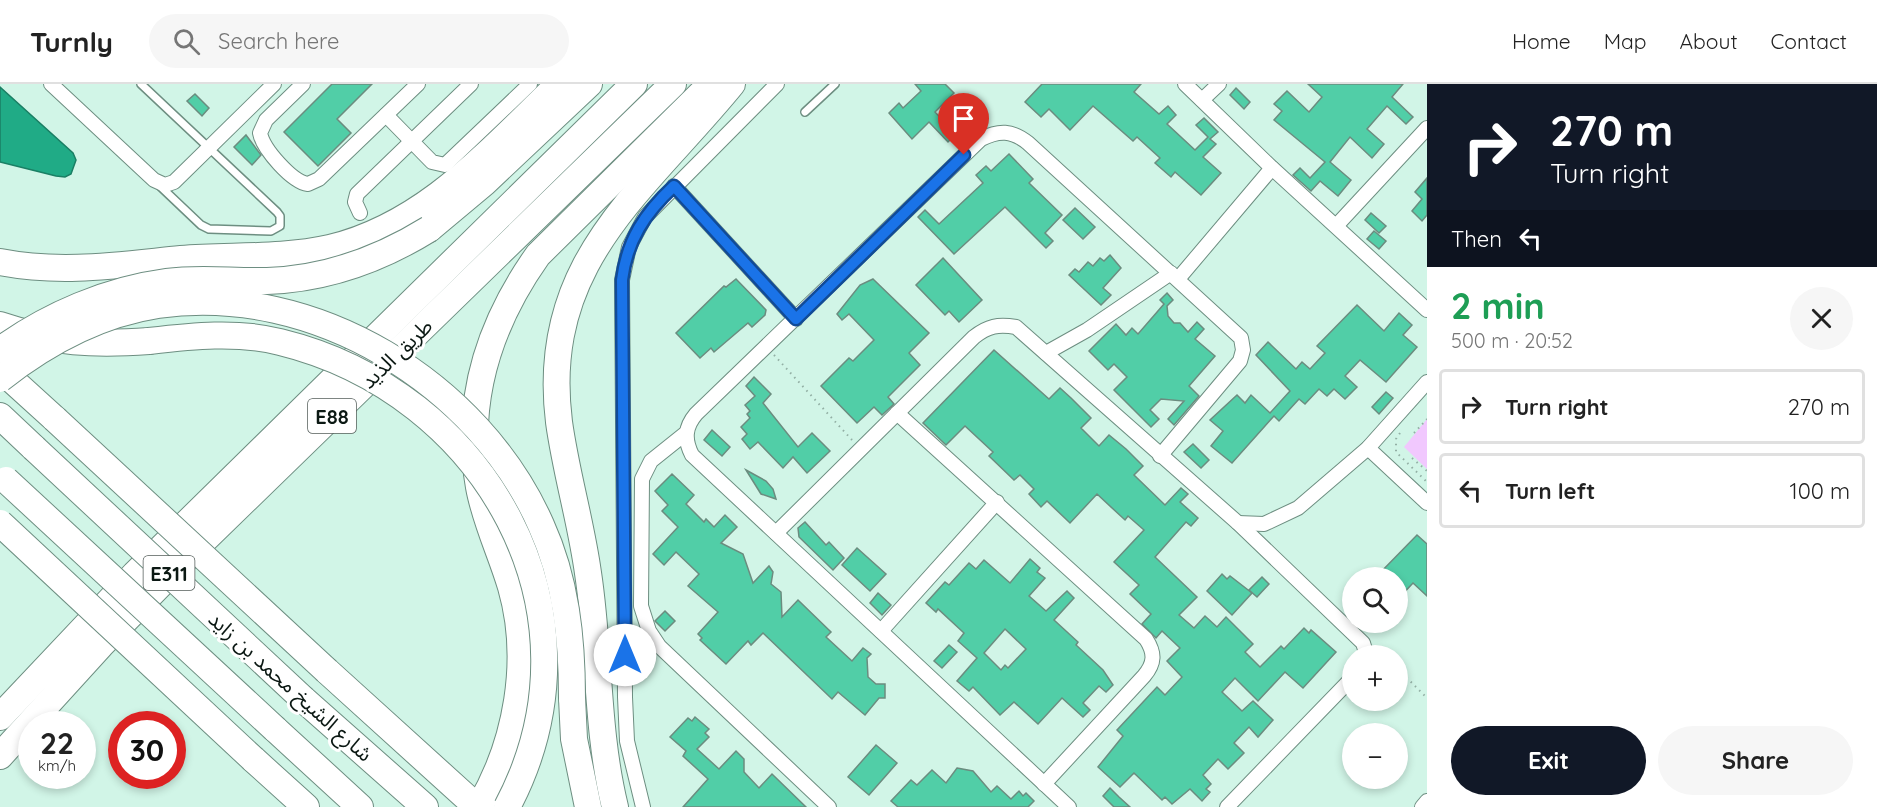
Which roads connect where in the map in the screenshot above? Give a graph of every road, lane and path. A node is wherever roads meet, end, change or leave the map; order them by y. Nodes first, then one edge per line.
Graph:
1 (52, 84) edge
2 (141, 84) edge
3 (274, 84) edge
4 (303, 84) edge
5 (418, 84) edge
6 (471, 84) edge
7 (530, 84) edge
8 (559, 84) edge
9 (589, 84) edge
10 (634, 84) edge
11 (673, 84) edge
12 (711, 84) edge
13 (732, 84) edge
14 (777, 84) edge
15 (835, 84) edge
16 (1185, 84) edge
17 (1219, 84) edge
18 (1202, 100) junction
19 (805, 112) dead end
20 (386, 115) junction
21 (1427, 128) edge
22 (411, 141) junction
23 (209, 147) junction
24 (1272, 168) junction
25 (159, 184) junction
26 (674, 186) junction
27 (360, 213) dead end
28 (1337, 225) junction
29 (0, 262) edge
30 (1174, 276) junction
31 (1427, 310) edge
32 (796, 319) junction
33 (0, 325) edge
34 (766, 347) junction
35 (0, 350) edge
36 (1046, 353) junction
37 (0, 369) edge
38 (0, 379) edge
39 (1427, 382) edge
40 (897, 413) junction
41 (0, 416) edge
42 (1427, 419) edge
43 (1400, 433) dead end
44 (1414, 433) dead end
45 (686, 434) junction
46 (1368, 448) junction
47 (861, 449) junction
48 (1160, 456) junction
49 (1412, 458) dead end
50 (1427, 471) edge
51 (3, 477) edge
52 (1427, 482) edge
53 (997, 502) junction
54 (1427, 503) edge
55 (0, 523) edge
56 (1238, 524) junction
57 (776, 533) junction
58 (880, 631) junction
59 (1364, 645) edge
60 (1408, 679) edge
61 (1342, 688) edge
62 (1427, 698) edge
63 (0, 717) edge
64 (0, 756) edge
65 (1044, 784) junction
66 (1427, 801) edge
67 (306, 807) edge
68 (360, 807) edge
69 (424, 807) edge
70 (478, 807) edge
71 (507, 807) edge
72 (588, 807) edge
73 (615, 807) edge
74 (643, 807) edge
75 (829, 807) edge
76 (1069, 807) edge
77 (1227, 807) edge
78 (1422, 807) edge

1 - 25 street
2 - 23 lane
3 - 23 street
4 - 20 street
5 - 20 street
6 - 22 street
7 - 22 street
8 - 29 highway
9 - 35 highway, bridge
10 - 63 highway, طريق الذيد / E88
11 - 64 highway, طريق الذيد / E88
12 - 70 highway
13 - 73 highway
14 - 26 street
15 - 19 lane
16 - 18 street
17 - 18 street
18 - 24 street
20 - 22 street
21 - 28 street
22 - 27 street
23 - 25 street
23 - 25 lane
24 - 28 street
24 - 30 street
26 - 32 street
26 - 74 street
28 - 31 street
30 - 32 street
30 - 36 street
30 - 48 street
32 - 34 street
33 - 71 highway, bridge
34 - 45 street
34 - 47 path
36 - 40 street
36 - 48 street
37 - 70 highway, bridge
38 - 72 highway, bridge
39 - 46 street
40 - 47 street
40 - 53 street
41 - 69 highway, شارع الشيخ محمد بن زايد / E311, bridge
42 - 44 path
43 - 52 path
45 - 57 street
45 - 75 street
46 - 54 street
46 - 56 street
47 - 57 street
48 - 56 street
49 - 50 path
51 - 68 highway, شارع الشيخ محمد بن زايد / E311, bridge
53 - 58 street
53 - 65 street
55 - 67 highway, bridge
56 - 59 street
57 - 58 street
58 - 65 street
60 - 62 path
61 - 77 street
65 - 76 street
66 - 78 street

